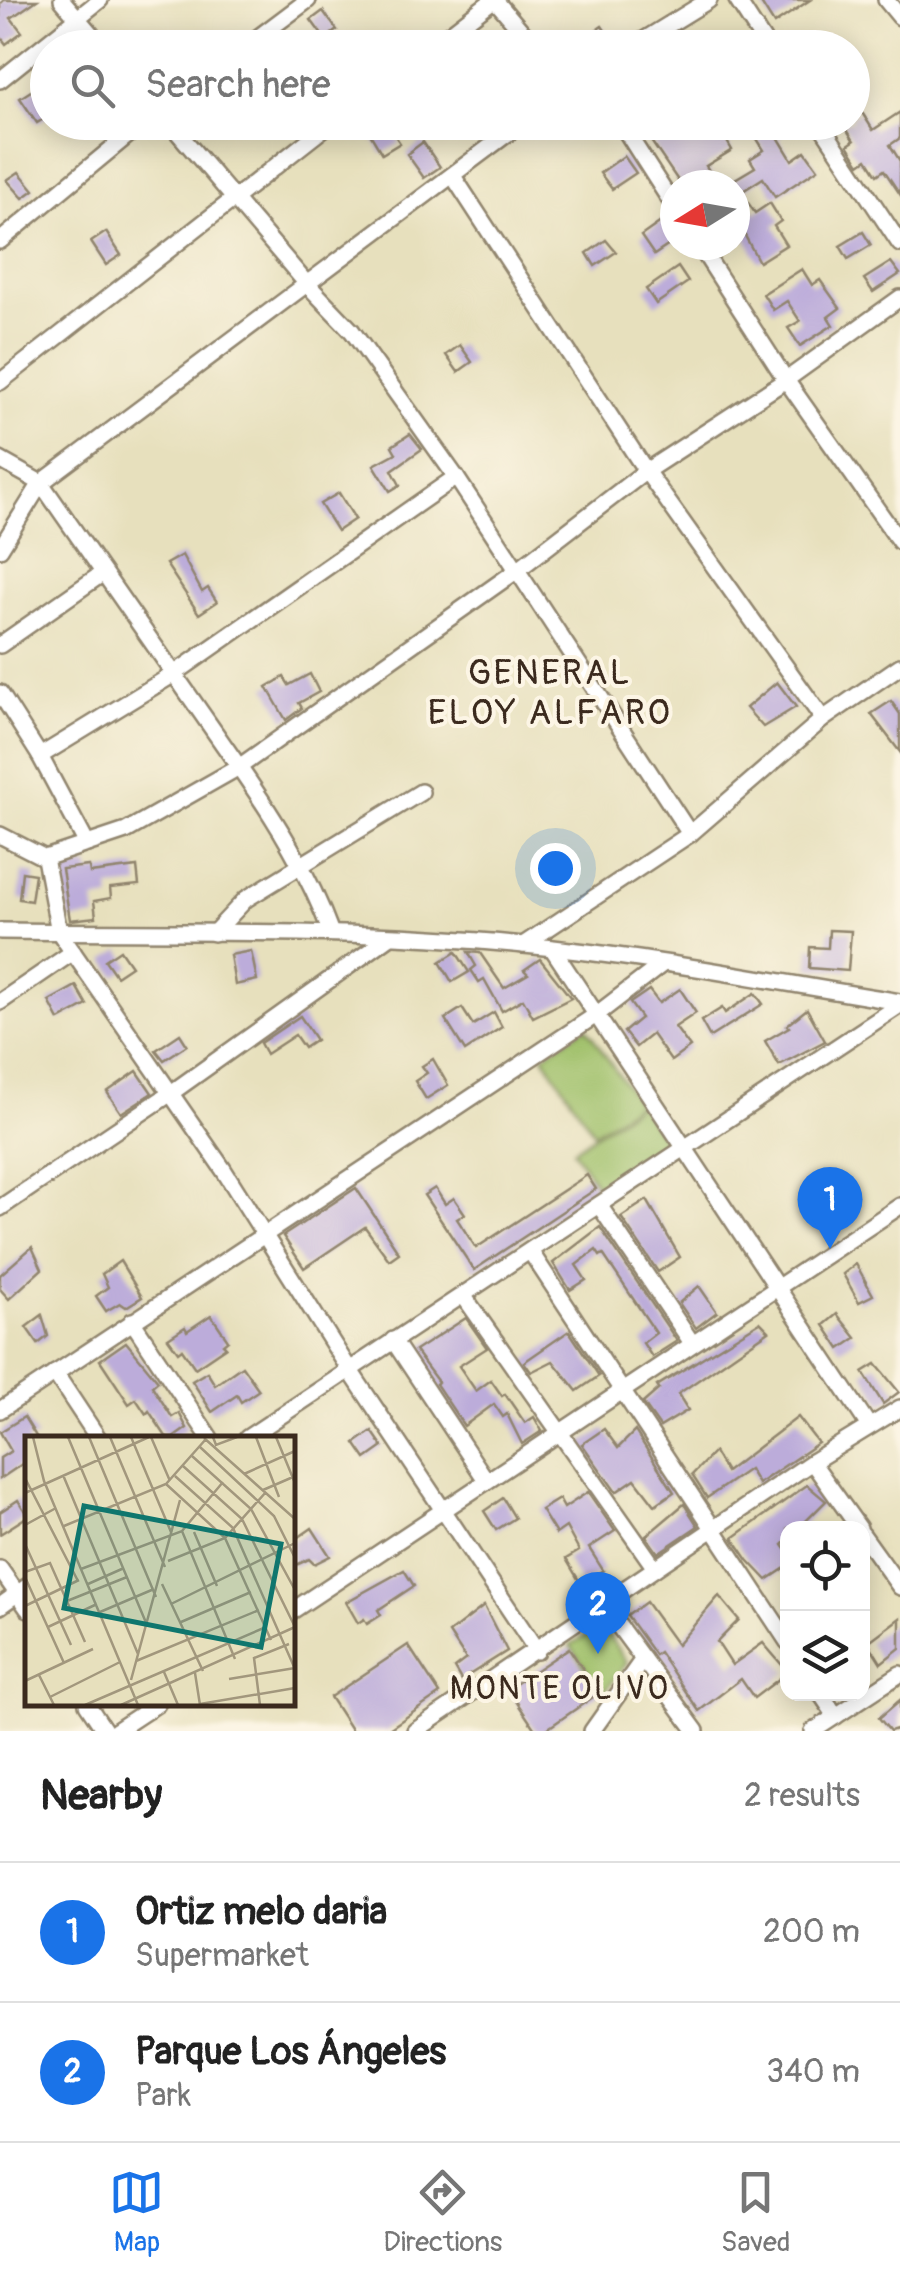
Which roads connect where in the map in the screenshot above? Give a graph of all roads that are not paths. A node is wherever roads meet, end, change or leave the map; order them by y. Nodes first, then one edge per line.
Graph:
1 (62, 0) edge
2 (100, 0) edge
3 (308, 0) edge
4 (494, 0) edge
5 (709, 0) edge
6 (737, 0) edge
7 (886, 0) edge
8 (900, 17) edge
9 (76, 18) junction
10 (61, 30) edge
11 (87, 30) edge
12 (268, 30) edge
13 (454, 30) edge
14 (520, 30) edge
15 (660, 30) edge
16 (756, 30) edge
17 (30, 56) edge
18 (0, 80) edge
19 (122, 140) edge
20 (184, 140) edge
21 (308, 140) edge
22 (500, 140) edge
23 (632, 140) edge
24 (831, 140) edge
25 (453, 176) junction
26 (660, 185) edge
27 (233, 197) junction
28 (0, 241) edge
29 (900, 244) edge
30 (709, 260) edge
31 (306, 283) junction
32 (900, 298) edge
33 (786, 380) junction
34 (0, 382) edge
35 (0, 460) edge
36 (646, 471) junction
37 (456, 477) junction
38 (41, 483) junction
39 (900, 542) edge
40 (0, 549) edge
41 (516, 571) junction
42 (103, 573) junction
43 (0, 645) edge
44 (900, 666) edge
45 (174, 674) junction
46 (0, 692) edge
47 (824, 719) junction
48 (40, 756) junction
49 (239, 766) junction
50 (421, 792) dead end
51 (690, 834) junction
52 (0, 836) edge
53 (87, 844) junction
54 (45, 858) junction
55 (300, 866) junction
56 (0, 931) edge
57 (60, 932) junction
58 (214, 933) junction
59 (331, 933) junction
60 (388, 938) junction
61 (523, 944) junction
62 (552, 948) junction
63 (73, 952) junction
64 (661, 964) junction
65 (0, 1002) edge
66 (900, 1004) edge
67 (596, 1015) junction
68 (171, 1093) junction
69 (684, 1147) junction
70 (598, 1205) junction
71 (900, 1206) edge
72 (0, 1208) edge
73 (264, 1234) junction
74 (530, 1251) junction
75 (775, 1288) junction
76 (463, 1295) junction
77 (132, 1322) junction
78 (393, 1340) junction
79 (692, 1343) junction
80 (350, 1370) junction
81 (55, 1373) junction
82 (621, 1390) junction
83 (900, 1408) edge
84 (0, 1410) edge
85 (869, 1426) junction
86 (562, 1434) junction
87 (97, 1436) edge
88 (209, 1436) edge
89 (250, 1436) edge
90 (812, 1462) junction
91 (486, 1480) junction
92 (443, 1509) junction
93 (854, 1521) edge
94 (714, 1530) junction
95 (870, 1544) edge
96 (655, 1568) junction
97 (0, 1569) edge
98 (900, 1587) edge
99 (23, 1590) edge
100 (0, 1606) edge
101 (604, 1606) junction
102 (295, 1610) edge
103 (780, 1630) edge
104 (537, 1651) junction
105 (644, 1659) junction
106 (900, 1674) edge
107 (826, 1701) edge
108 (88, 1706) edge
109 (154, 1706) edge
110 (836, 1716) junction
111 (105, 1731) edge
112 (116, 1731) edge
113 (415, 1731) edge
114 (592, 1731) edge
115 (696, 1731) edge
116 (812, 1731) edge

1 - 9 street
2 - 9 street
3 - 12 street
4 - 13 street
4 - 14 street
5 - 15 street
6 - 16 street
7 - 8 street
9 - 10 street
9 - 11 street
17 - 18 street
19 - 28 street
20 - 27 street
21 - 27 street
22 - 25 street
23 - 26 street
24 - 29 street
25 - 31 street
25 - 36 street
27 - 31 street
27 - 34 street
30 - 33 street
31 - 37 street
31 - 38 street
32 - 33 street
33 - 36 street
33 - 39 street
35 - 38 street
36 - 41 street
36 - 47 street
37 - 41 street
37 - 45 street
38 - 40 street
38 - 42 street
41 - 49 street
41 - 51 street
42 - 43 street
42 - 45 street
44 - 47 street
45 - 48 street
45 - 49 street
46 - 48 street
47 - 51 street
48 - 53 street
49 - 53 street
49 - 55 street
50 - 55 street
51 - 61 street
52 - 54 street
53 - 54 street
54 - 57 street
55 - 58 street
55 - 59 street
56 - 57 street
57 - 58 street
57 - 63 street
58 - 59 street
59 - 60 street
60 - 61 street
60 - 68 street
61 - 62 street
62 - 64 street
62 - 67 street
63 - 65 street
63 - 68 street
64 - 66 street
64 - 67 street
66 - 69 street
67 - 69 street
67 - 73 street
68 - 72 street
68 - 73 street
69 - 70 street
69 - 75 street
70 - 74 street
70 - 79 street
71 - 75 street
73 - 77 street
73 - 80 street
74 - 76 street
74 - 82 street
75 - 79 street
75 - 85 street
76 - 78 street
76 - 86 street
77 - 81 street
77 - 88 street
78 - 80 street
78 - 91 street
79 - 82 street
80 - 89 street
80 - 92 street
81 - 84 street
81 - 87 street
82 - 86 street
82 - 94 street
83 - 85 street
85 - 90 street
86 - 91 street
86 - 96 street
90 - 93 street
90 - 94 street
91 - 92 street
92 - 102 street
92 - 104 street
94 - 96 street
94 - 103 street
95 - 98 street
96 - 101 street
97 - 99 street
99 - 100 street
101 - 104 street
101 - 105 street
104 - 113 street
105 - 114 street
105 - 115 street
106 - 110 street
107 - 110 street
108 - 111 street
109 - 112 street
110 - 116 street

